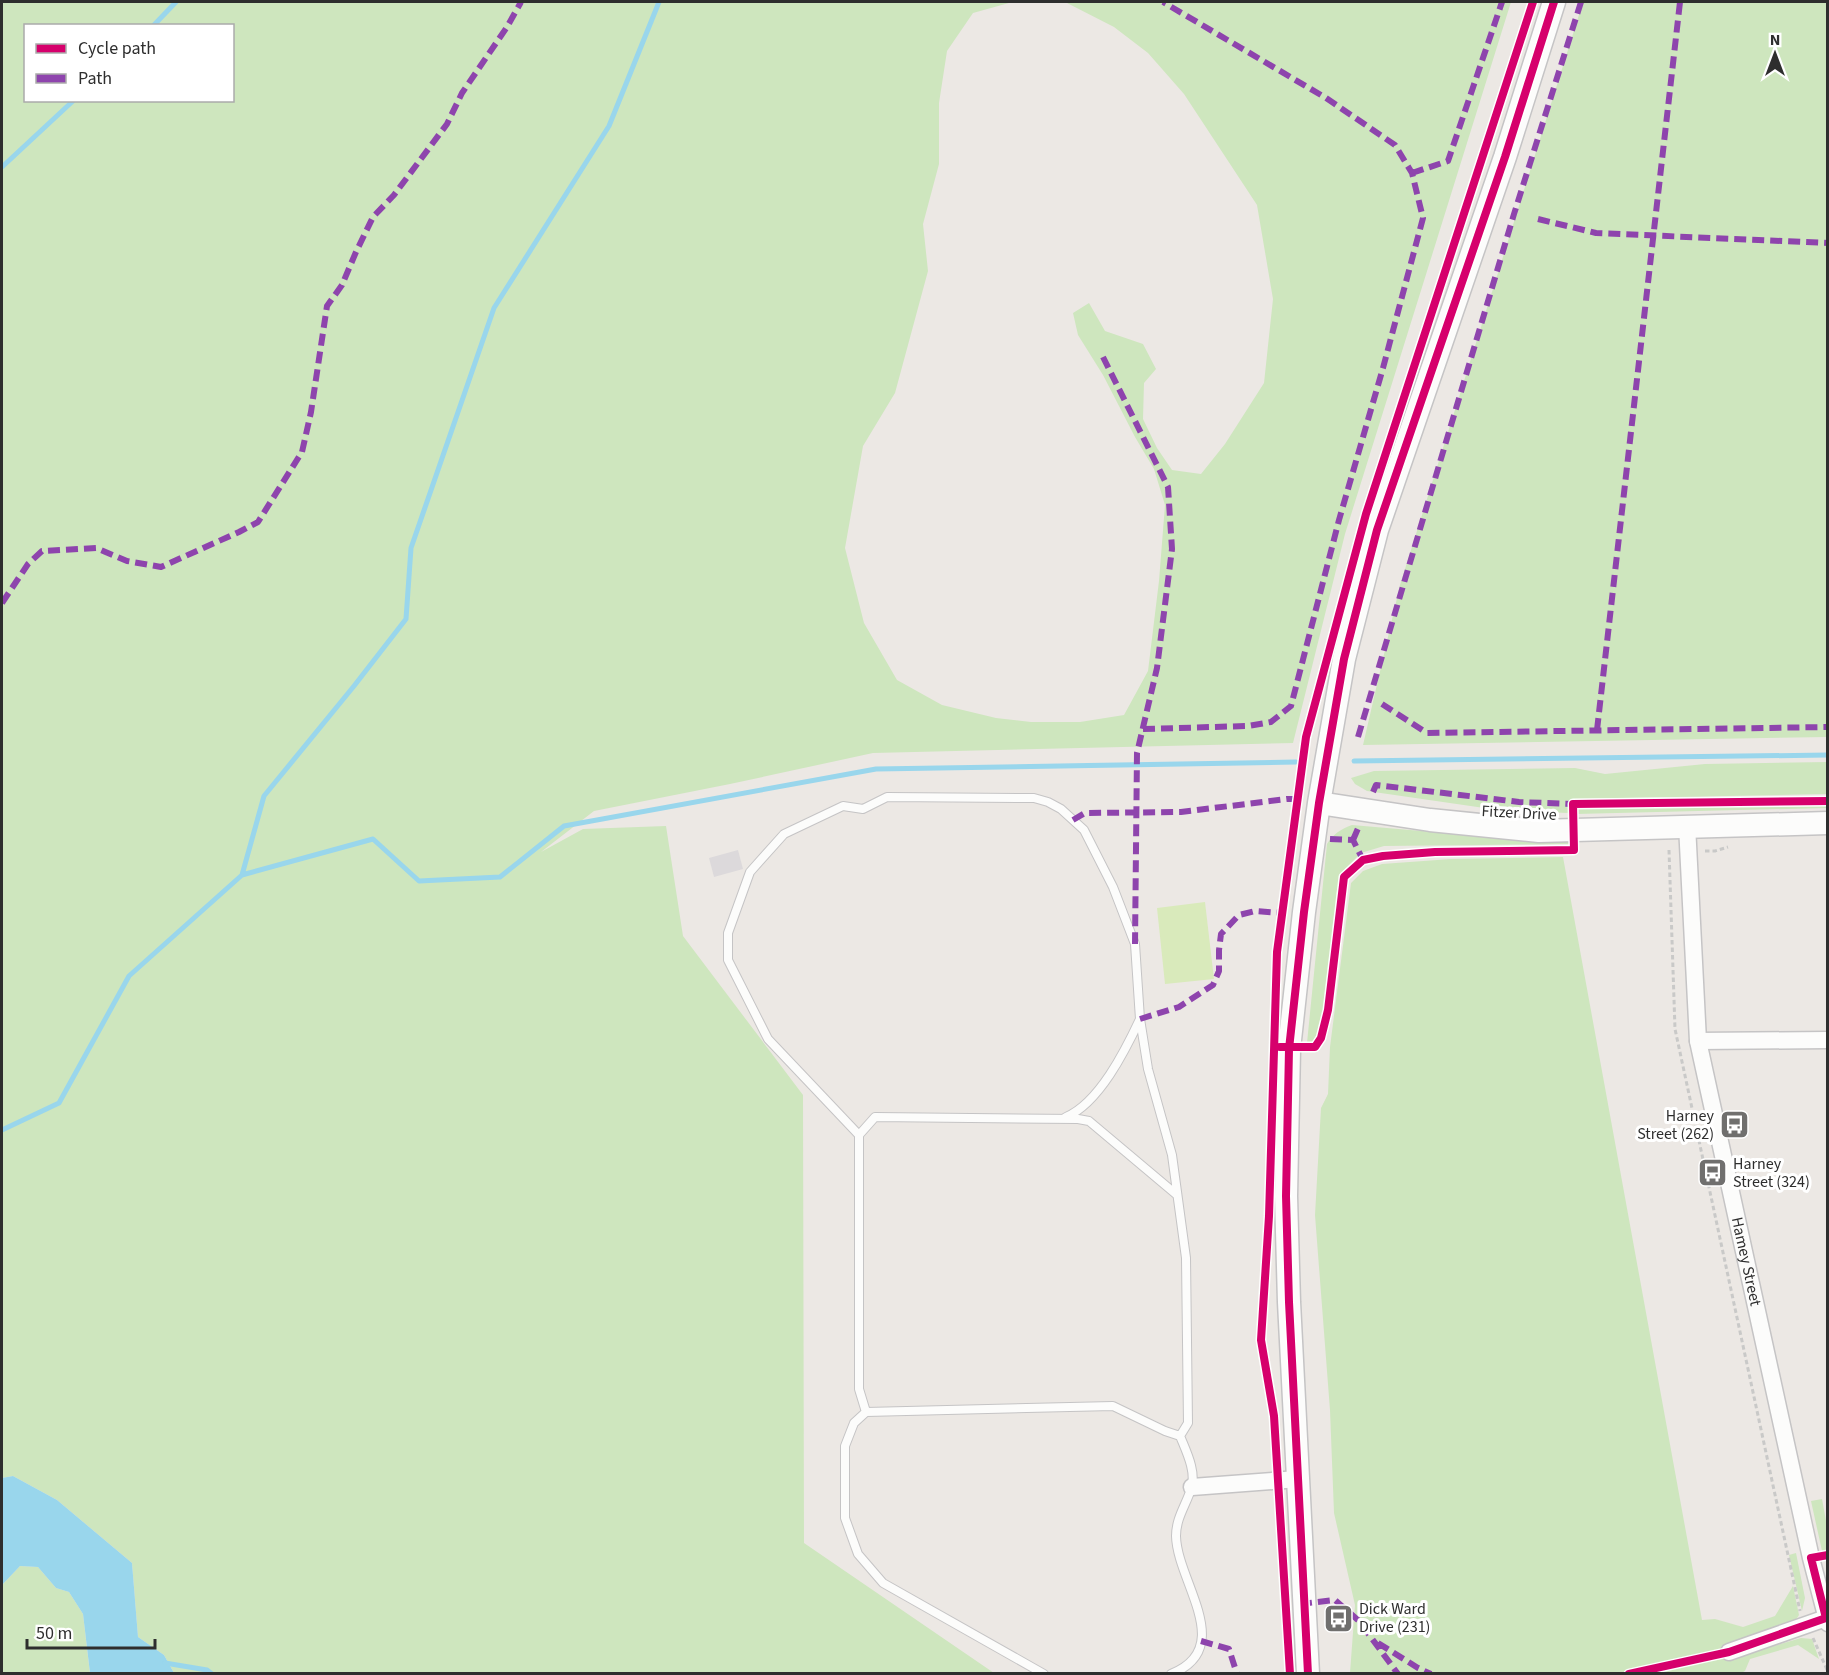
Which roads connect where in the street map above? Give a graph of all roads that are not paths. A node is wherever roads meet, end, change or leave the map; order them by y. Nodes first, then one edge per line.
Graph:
1 (1554, 2) edge
2 (1319, 803) junction
3 (1827, 822) edge
4 (1687, 825) junction
5 (1140, 1019) junction
6 (1827, 1040) edge
7 (1698, 1041) junction
8 (1066, 1117) junction
9 (859, 1135) junction
10 (1177, 1195) junction
11 (866, 1412) junction
12 (1180, 1436) junction
13 (1298, 1479) junction
14 (1192, 1486) junction
15 (1826, 1621) edge
16 (1729, 1652) dead end
17 (1044, 1674) edge
18 (1171, 1674) edge
19 (1308, 1674) edge

1 - 2 street
2 - 4 street, Fitzer Drive
2 - 13 street
3 - 4 street, Fitzer Drive
4 - 7 street, Hamey Street
5 - 8 lane
5 - 9 lane
5 - 10 lane
6 - 7 street
7 - 15 street, Hamey Street
8 - 9 lane
8 - 10 lane
9 - 11 lane
10 - 12 lane
11 - 12 lane
11 - 17 lane
12 - 14 lane
13 - 14 street
13 - 19 street
14 - 18 lane
15 - 16 street

